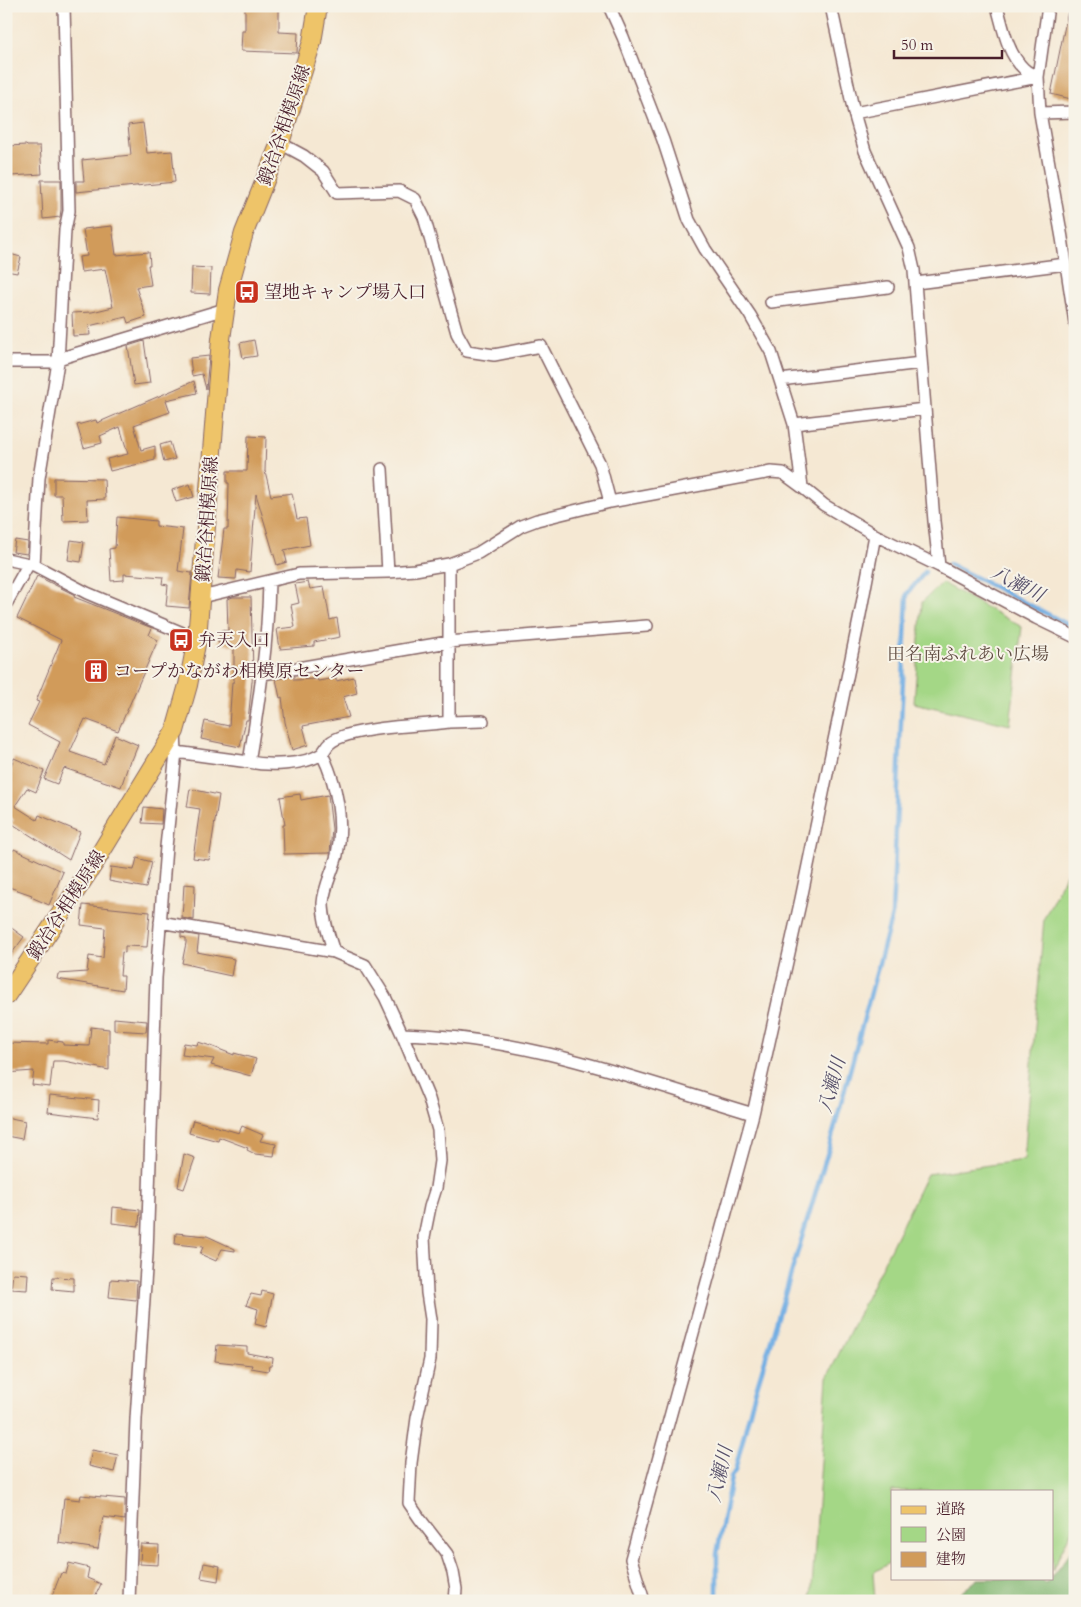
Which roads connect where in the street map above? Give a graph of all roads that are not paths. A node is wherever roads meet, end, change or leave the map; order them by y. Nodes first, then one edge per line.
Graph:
1 (64, 6) edge
2 (318, 6) edge
3 (609, 6) edge
4 (831, 6) edge
5 (997, 6) edge
6 (1048, 6) edge
7 (1038, 77) junction
8 (1075, 112) edge
9 (854, 113) junction
10 (1040, 113) junction
11 (280, 143) junction
12 (1066, 264) junction
13 (916, 283) junction
14 (888, 287) dead end
15 (770, 302) dead end
16 (225, 309) junction
17 (1075, 324) edge
18 (58, 360) junction
19 (6, 362) edge
20 (921, 363) junction
21 (780, 380) junction
22 (925, 409) junction
23 (794, 424) junction
24 (382, 469) dead end
25 (802, 487) junction
26 (610, 502) junction
27 (875, 535) junction
28 (6, 559) edge
29 (449, 564) junction
30 (31, 565) junction
31 (940, 566) junction
32 (388, 572) junction
33 (269, 581) junction
34 (201, 597) junction
35 (6, 604) edge
36 (647, 626) dead end
37 (1075, 637) edge
38 (197, 639) junction
39 (448, 642) junction
40 (263, 674) junction
41 (483, 721) dead end
42 (449, 722) junction
43 (175, 731) junction
44 (176, 752) junction
45 (322, 754) junction
46 (249, 762) junction
47 (160, 922) junction
48 (334, 952) junction
49 (6, 996) edge
50 (402, 1034) junction
51 (753, 1114) junction
52 (129, 1601) edge
53 (455, 1601) edge
54 (644, 1601) edge

1 - 18 street
2 - 11 main road, 鍛冶谷相模原線
3 - 21 street
4 - 9 street
5 - 7 street
6 - 7 street
7 - 9 street
7 - 10 street
8 - 10 street
9 - 13 street
10 - 12 street
11 - 16 main road, 鍛冶谷相模原線
11 - 26 street
12 - 13 street
12 - 17 street
13 - 20 street
14 - 15 street
16 - 18 street
16 - 34 main road, 鍛冶谷相模原線
18 - 19 street
18 - 30 street
20 - 21 street
20 - 22 street
21 - 23 street
22 - 23 street
22 - 31 street
23 - 25 street
24 - 32 street
25 - 26 street
25 - 27 street
26 - 29 street
27 - 31 street
27 - 51 street
28 - 30 street
29 - 32 street
29 - 39 street
30 - 35 street
30 - 38 street
31 - 37 street
32 - 33 street
33 - 34 street
33 - 40 street
34 - 38 main road, 鍛冶谷相模原線
36 - 39 street
38 - 43 main road, 鍛冶谷相模原線
39 - 40 street
39 - 42 street
40 - 46 street
41 - 42 street
42 - 45 street
43 - 44 street
43 - 49 main road, 鍛冶谷相模原線
44 - 46 street
44 - 47 street
45 - 46 street
45 - 48 street
47 - 48 street
47 - 52 street
48 - 50 street
50 - 51 street
50 - 53 street
51 - 54 street

